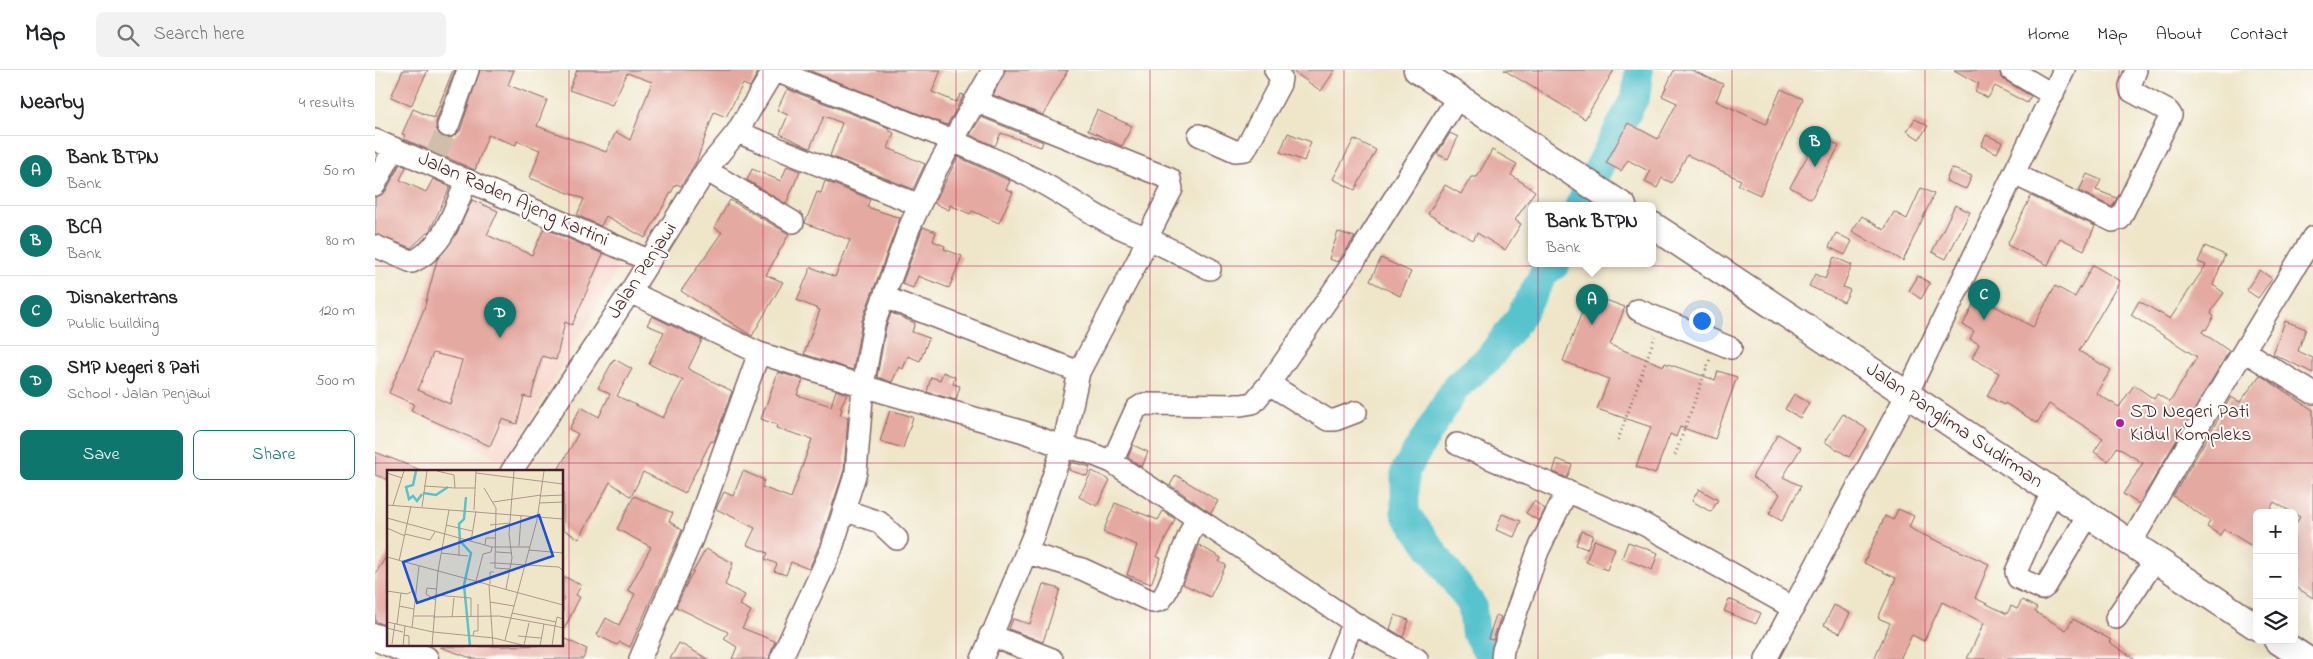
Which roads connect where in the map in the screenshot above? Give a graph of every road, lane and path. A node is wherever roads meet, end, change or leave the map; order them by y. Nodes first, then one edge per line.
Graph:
1 (468, 70) edge
2 (773, 70) edge
3 (993, 70) edge
4 (1275, 70) edge
5 (1417, 70) edge
6 (2011, 70) edge
7 (2064, 70) edge
8 (2136, 70) edge
9 (2053, 95) junction
10 (1458, 97) junction
11 (975, 101) junction
12 (448, 126) tunnel mouth
13 (737, 132) junction
14 (1199, 135) dead end
15 (952, 140) junction
16 (385, 144) edge
17 (706, 170) junction
18 (2015, 174) junction
19 (467, 180) junction
20 (375, 186) edge
21 (1613, 200) edge
22 (919, 205) junction
23 (793, 222) dead end
24 (1656, 229) edge
25 (2313, 237) edge
26 (1147, 238) junction
27 (375, 246) edge
28 (650, 261) junction
29 (1210, 269) dead end
30 (630, 292) junction
31 (884, 297) junction
32 (1638, 310) dead end
33 (1661, 319) junction
34 (1723, 345) joint
35 (2244, 351) junction
36 (759, 353) junction
37 (1079, 372) junction
38 (1269, 384) junction
39 (863, 386) junction
40 (2313, 393) edge
41 (1907, 394) junction
42 (1356, 412) dead end
43 (1618, 440) dead end
44 (1457, 444) dead end
45 (1063, 447) junction
46 (1675, 455) dead end
47 (1112, 462) junction
48 (512, 470) edge
49 (1567, 491) junction
50 (2052, 492) junction
51 (844, 510) junction
52 (2087, 517) junction
53 (1196, 518) junction
54 (897, 538) dead end
55 (2131, 542) junction
56 (1027, 553) junction
57 (2155, 560) junction
58 (1793, 608) junction
59 (2116, 618) dead end
60 (1353, 622) junction
61 (2253, 624) edge
62 (990, 635) junction
63 (2283, 644) edge
64 (391, 646) edge
65 (425, 659) edge
66 (640, 659) edge
67 (781, 659) edge
68 (982, 659) edge
69 (1052, 659) edge
70 (1337, 659) edge
71 (1417, 659) edge
72 (1502, 659) edge
73 (1766, 659) edge
74 (2306, 659) edge

1 - 12 street
2 - 13 street, Jalan Penjawi
2 - 15 street
3 - 11 street
4 - 14 street
5 - 10 main road
6 - 9 street
7 - 9 street
8 - 18 street
9 - 18 street
10 - 21 main road
10 - 38 street
11 - 15 street
11 - 26 street
13 - 17 street, Jalan Penjawi
13 - 22 street
15 - 22 street
15 - 26 street
16 - 19 street, Jalan Raden Ajeng Kartini
16 - 20 street
17 - 23 street
17 - 28 street, Jalan Penjawi
18 - 41 street
19 - 27 street
19 - 28 street, Jalan Raden Ajeng Kartini
22 - 31 street
24 - 41 main road, Jalan Panglima Sudirman
25 - 35 street
26 - 29 street
26 - 37 street
28 - 30 street, Jalan Penjawi
30 - 36 street
30 - 48 street, Jalan Penjawi
31 - 37 street
31 - 39 street
32 - 33 street
33 - 34 street
33 - 43 path
34 - 46 path
35 - 40 street
35 - 55 street
36 - 39 street
36 - 66 street
37 - 45 street
38 - 42 street
38 - 47 street
39 - 45 street
39 - 51 street
41 - 50 main road, Jalan Panglima Sudirman
41 - 58 street
44 - 49 street
45 - 47 street
45 - 56 street
47 - 53 street
49 - 58 street
49 - 72 street
50 - 52 main road, Jalan Panglima Sudirman
50 - 52 street
51 - 54 street
51 - 67 street
52 - 55 main road, Jalan Panglima Sudirman
53 - 56 street
53 - 60 street
55 - 57 main road, Jalan Panglima Sudirman
56 - 62 street
57 - 59 street
57 - 61 main road, Jalan Panglima Sudirman
58 - 73 street
60 - 70 street
60 - 71 street
62 - 68 street
62 - 69 street
63 - 74 main road
64 - 65 main road

